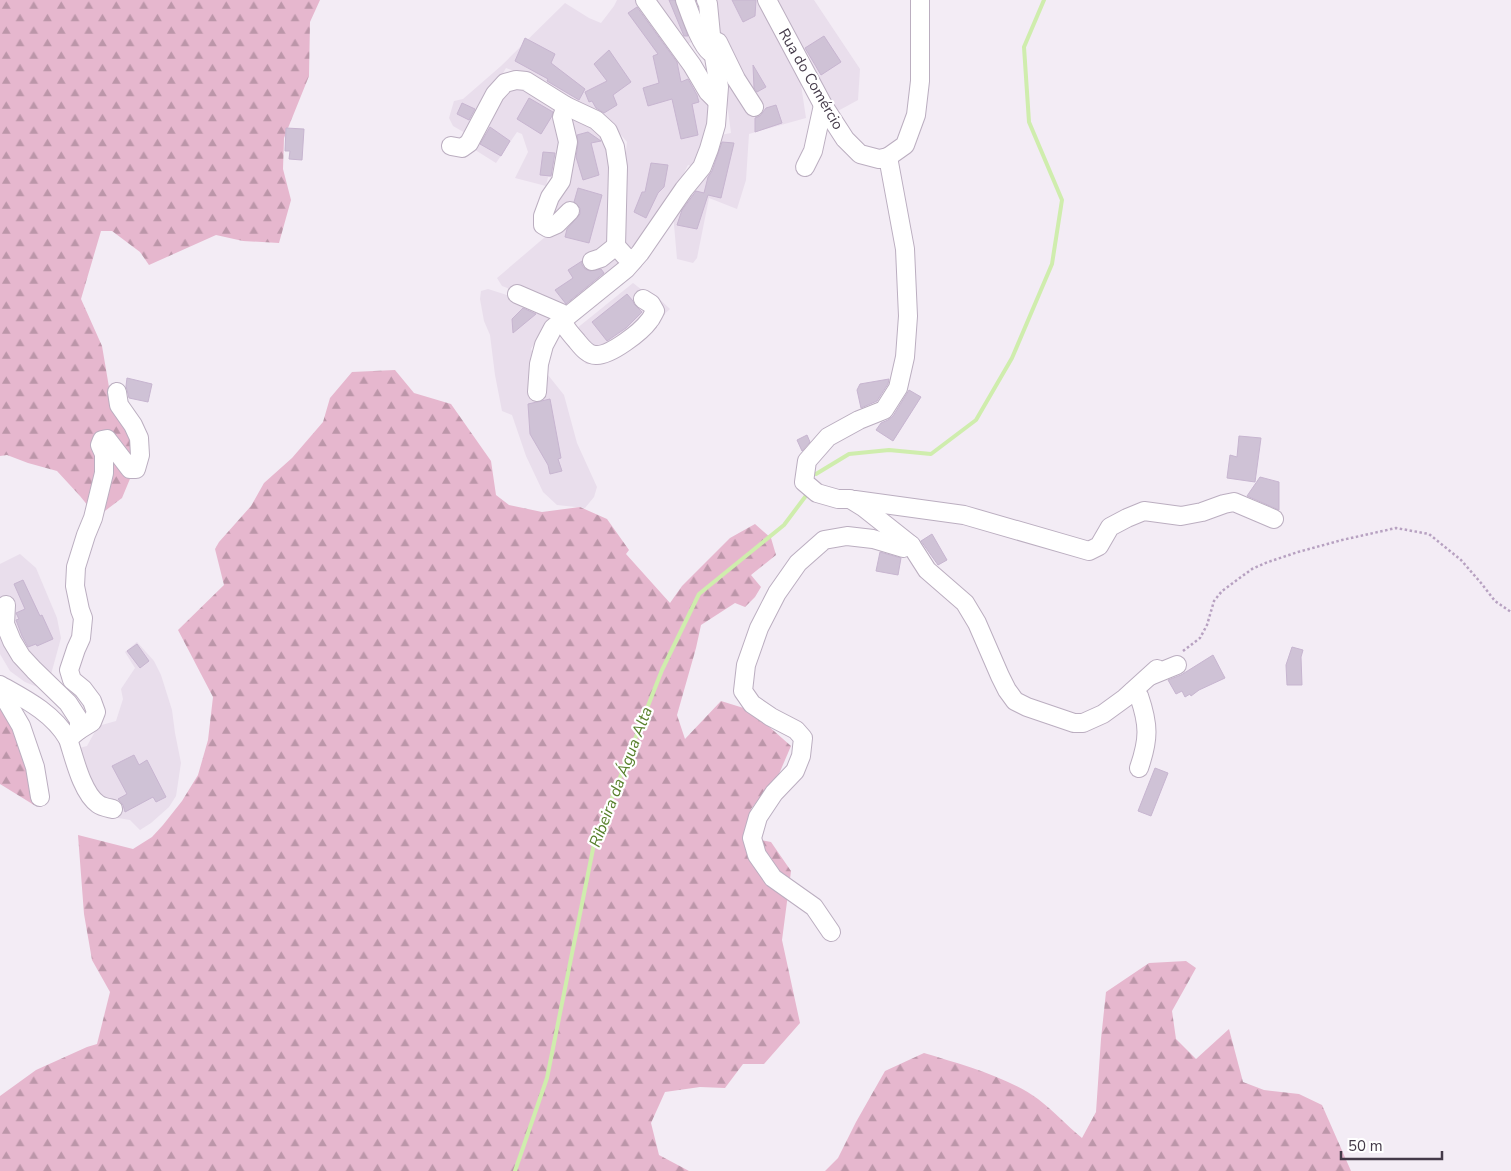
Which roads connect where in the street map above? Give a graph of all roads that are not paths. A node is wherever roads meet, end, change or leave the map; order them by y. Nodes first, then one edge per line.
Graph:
1 (645, 0) edge
2 (685, 0) edge
3 (706, 0) edge
4 (767, 0) edge
5 (920, 0) edge
6 (713, 48) junction
7 (718, 102) junction
8 (566, 106) junction
9 (823, 106) junction
10 (754, 107) dead end
11 (609, 113) dead end
12 (700, 138) dead end
13 (451, 146) dead end
14 (615, 146) junction
15 (888, 157) junction
16 (806, 167) dead end
17 (693, 178) junction
18 (570, 212) dead end
19 (646, 225) dead end
20 (625, 254) junction
21 (592, 261) dead end
22 (517, 294) dead end
23 (643, 299) dead end
24 (562, 322) junction
25 (117, 392) dead end
26 (537, 392) dead end
27 (850, 499) junction
28 (1274, 519) dead end
29 (911, 545) junction
30 (6, 605) dead end
31 (1178, 659) road end
32 (0, 685) edge
33 (0, 690) edge
34 (1132, 692) junction
35 (73, 734) junction
36 (1139, 768) dead end
37 (40, 797) dead end
38 (113, 809) dead end
39 (831, 932) dead end

1 - 7 street
2 - 6 street
3 - 6 street
4 - 9 street, Rua do Comércio
5 - 15 street
6 - 7 street
6 - 10 street
7 - 17 street
8 - 13 street
8 - 14 street
8 - 18 street
9 - 15 street, Rua do Comércio
9 - 16 street
11 - 14 street
12 - 17 street
14 - 20 street
15 - 27 street
17 - 20 street
19 - 20 street
20 - 21 street
20 - 24 street
22 - 24 street
23 - 24 street
24 - 26 street
25 - 35 street
27 - 28 street
27 - 29 street
29 - 34 street
29 - 39 street
30 - 35 street
31 - 34 street
32 - 35 street
33 - 37 street
34 - 36 street
35 - 38 street

